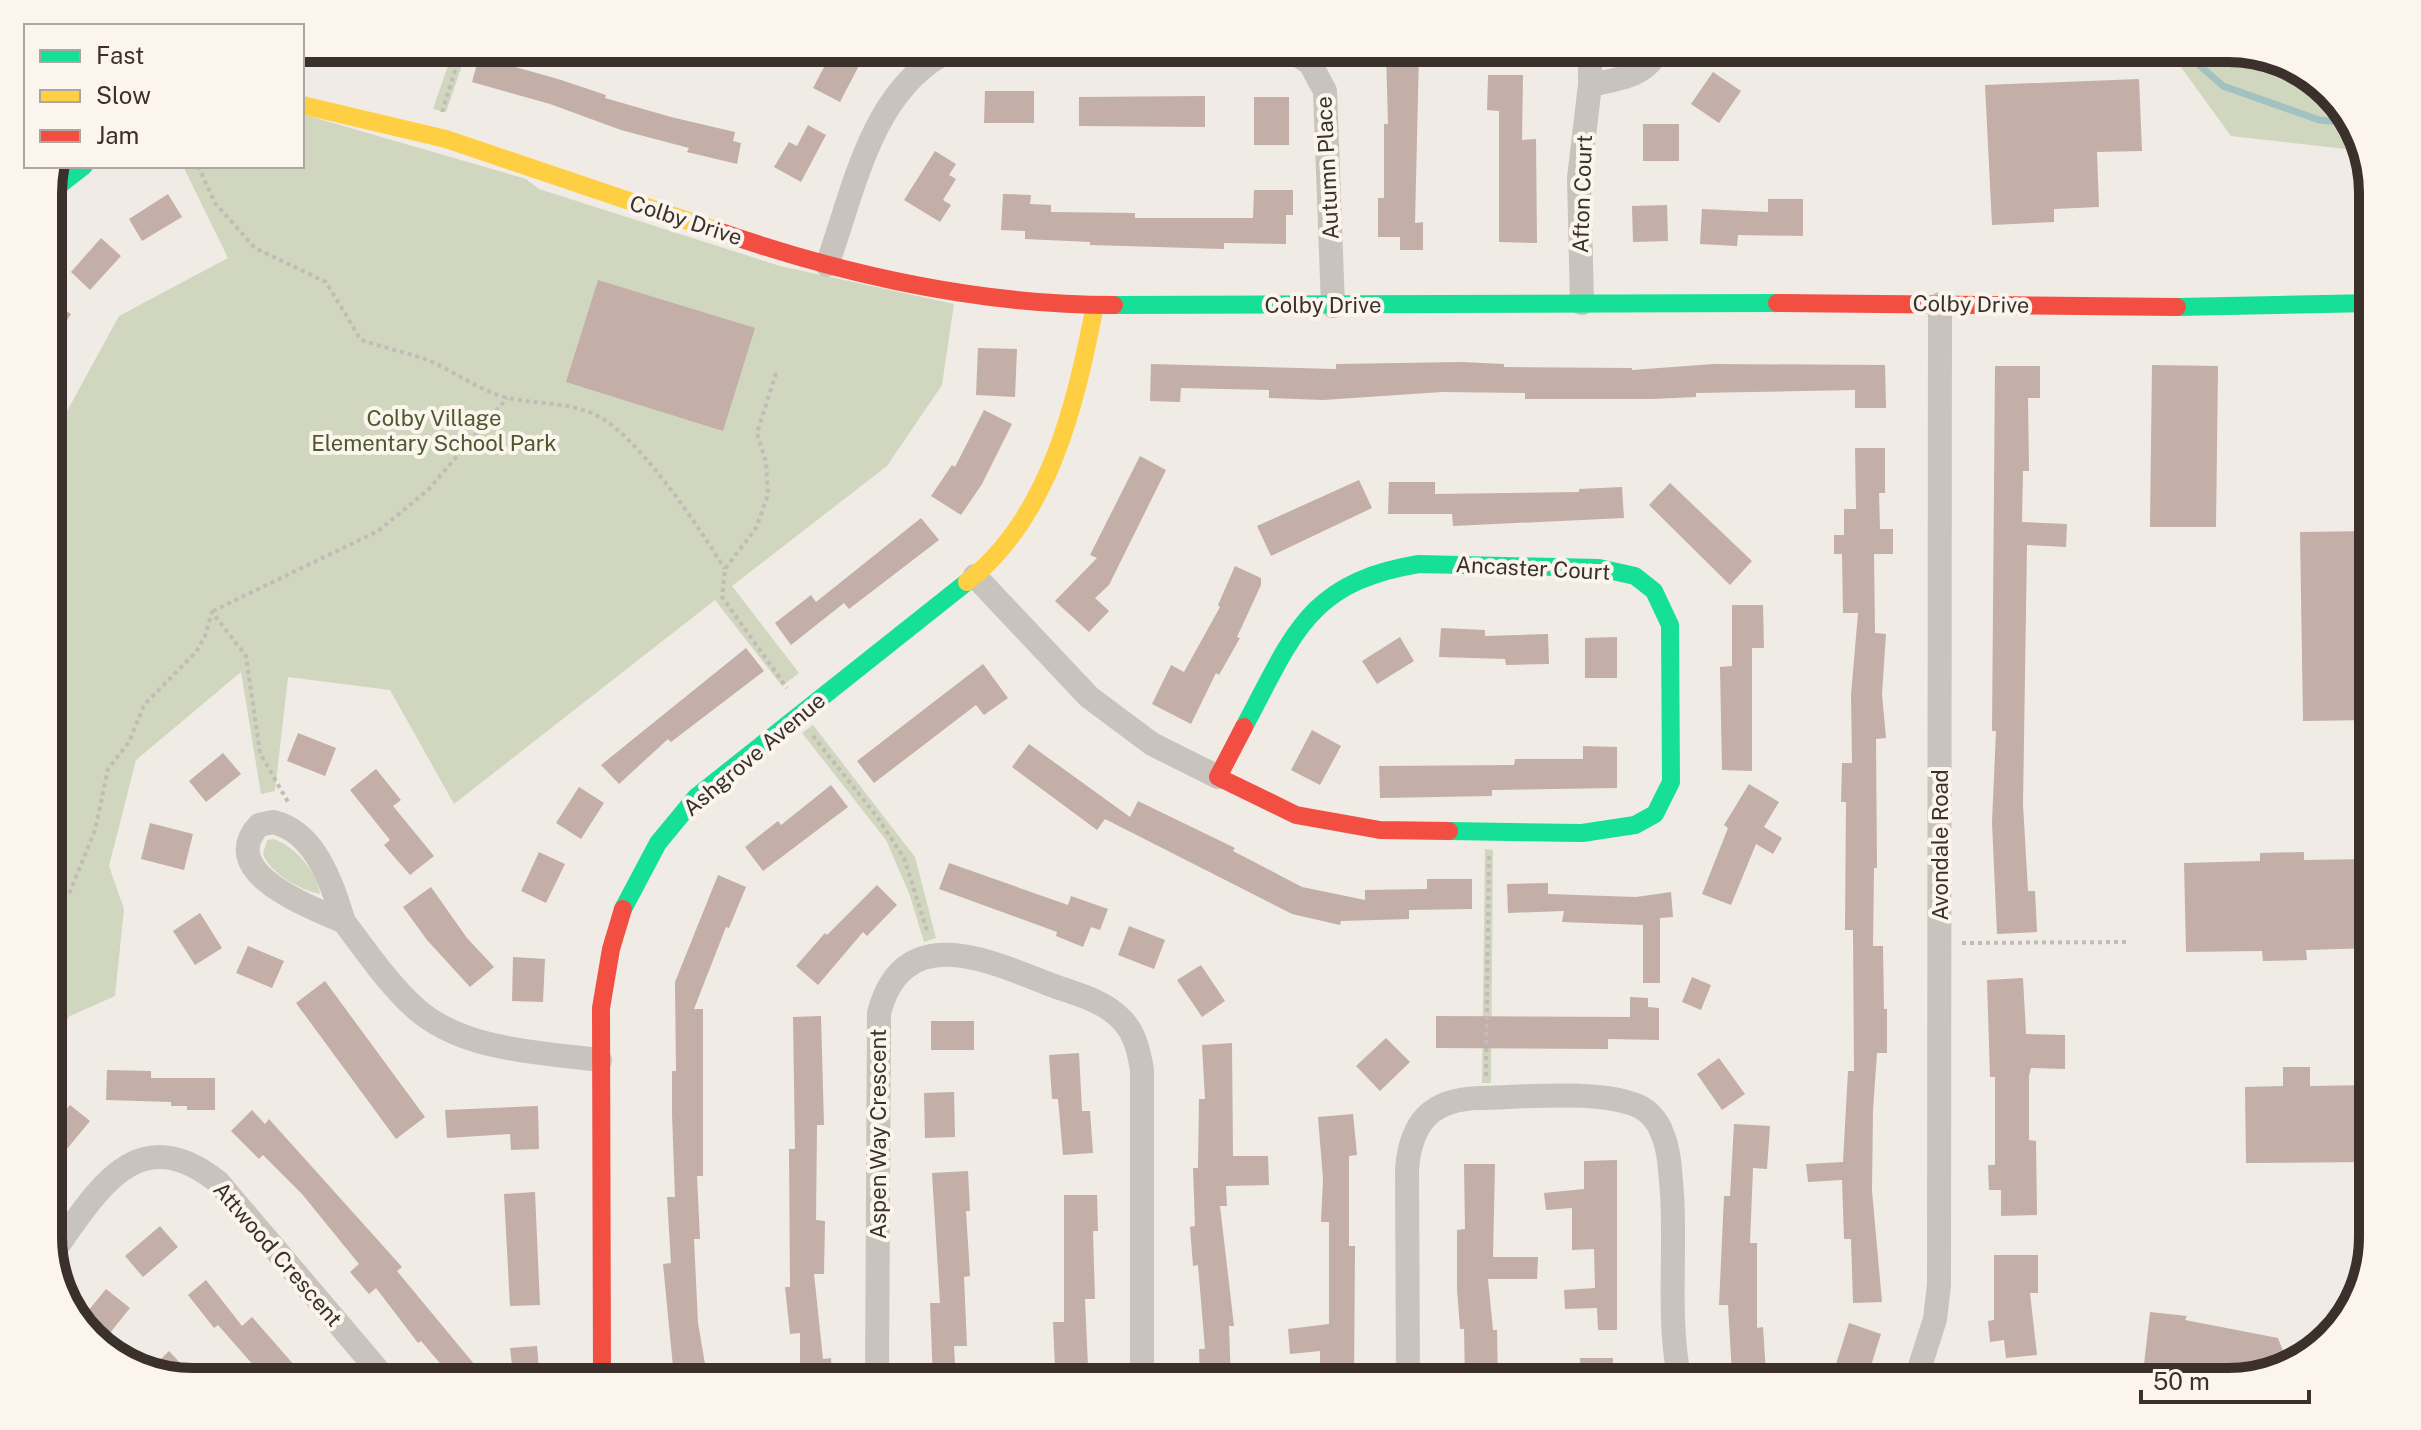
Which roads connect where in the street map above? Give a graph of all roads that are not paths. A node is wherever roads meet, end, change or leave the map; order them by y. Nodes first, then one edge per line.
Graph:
1 (928, 62) edge
2 (1308, 62) edge
3 (1590, 62) edge
4 (1653, 62) edge
5 (1590, 85) junction
6 (304, 105) edge
7 (81, 168) edge
8 (62, 183) edge
9 (827, 265) junction
10 (1582, 303) junction
11 (1940, 304) junction
12 (2359, 304) edge
13 (1095, 305) junction
14 (1333, 306) junction
15 (975, 576) junction
16 (1218, 777) junction
17 (344, 922) dead end
18 (600, 1060) junction
19 (62, 1240) edge
20 (376, 1368) edge
21 (602, 1368) edge
22 (877, 1368) edge
23 (1142, 1368) edge
24 (1408, 1368) edge
25 (1678, 1368) edge
26 (1920, 1368) edge

1 - 9 street
2 - 14 street, Autumn Place
3 - 5 street, Afton Court
4 - 5 street
5 - 10 street, Afton Court
6 - 9 street, Colby Drive
7 - 8 street
9 - 13 street, Colby Drive
10 - 11 street, Colby Drive
10 - 14 street, Colby Drive
11 - 12 street, Colby Drive
11 - 26 street, Avondale Road
13 - 14 street, Colby Drive
13 - 15 street, Ashgrove Avenue
15 - 16 street, Ancaster Court
15 - 18 street, Ashgrove Avenue
16 - 16 street, Ancaster Court
17 - 18 street
18 - 21 street, Ashgrove Avenue
19 - 20 street, Attwood Crescent
22 - 23 street, Aspen Way Crescent
24 - 25 street

